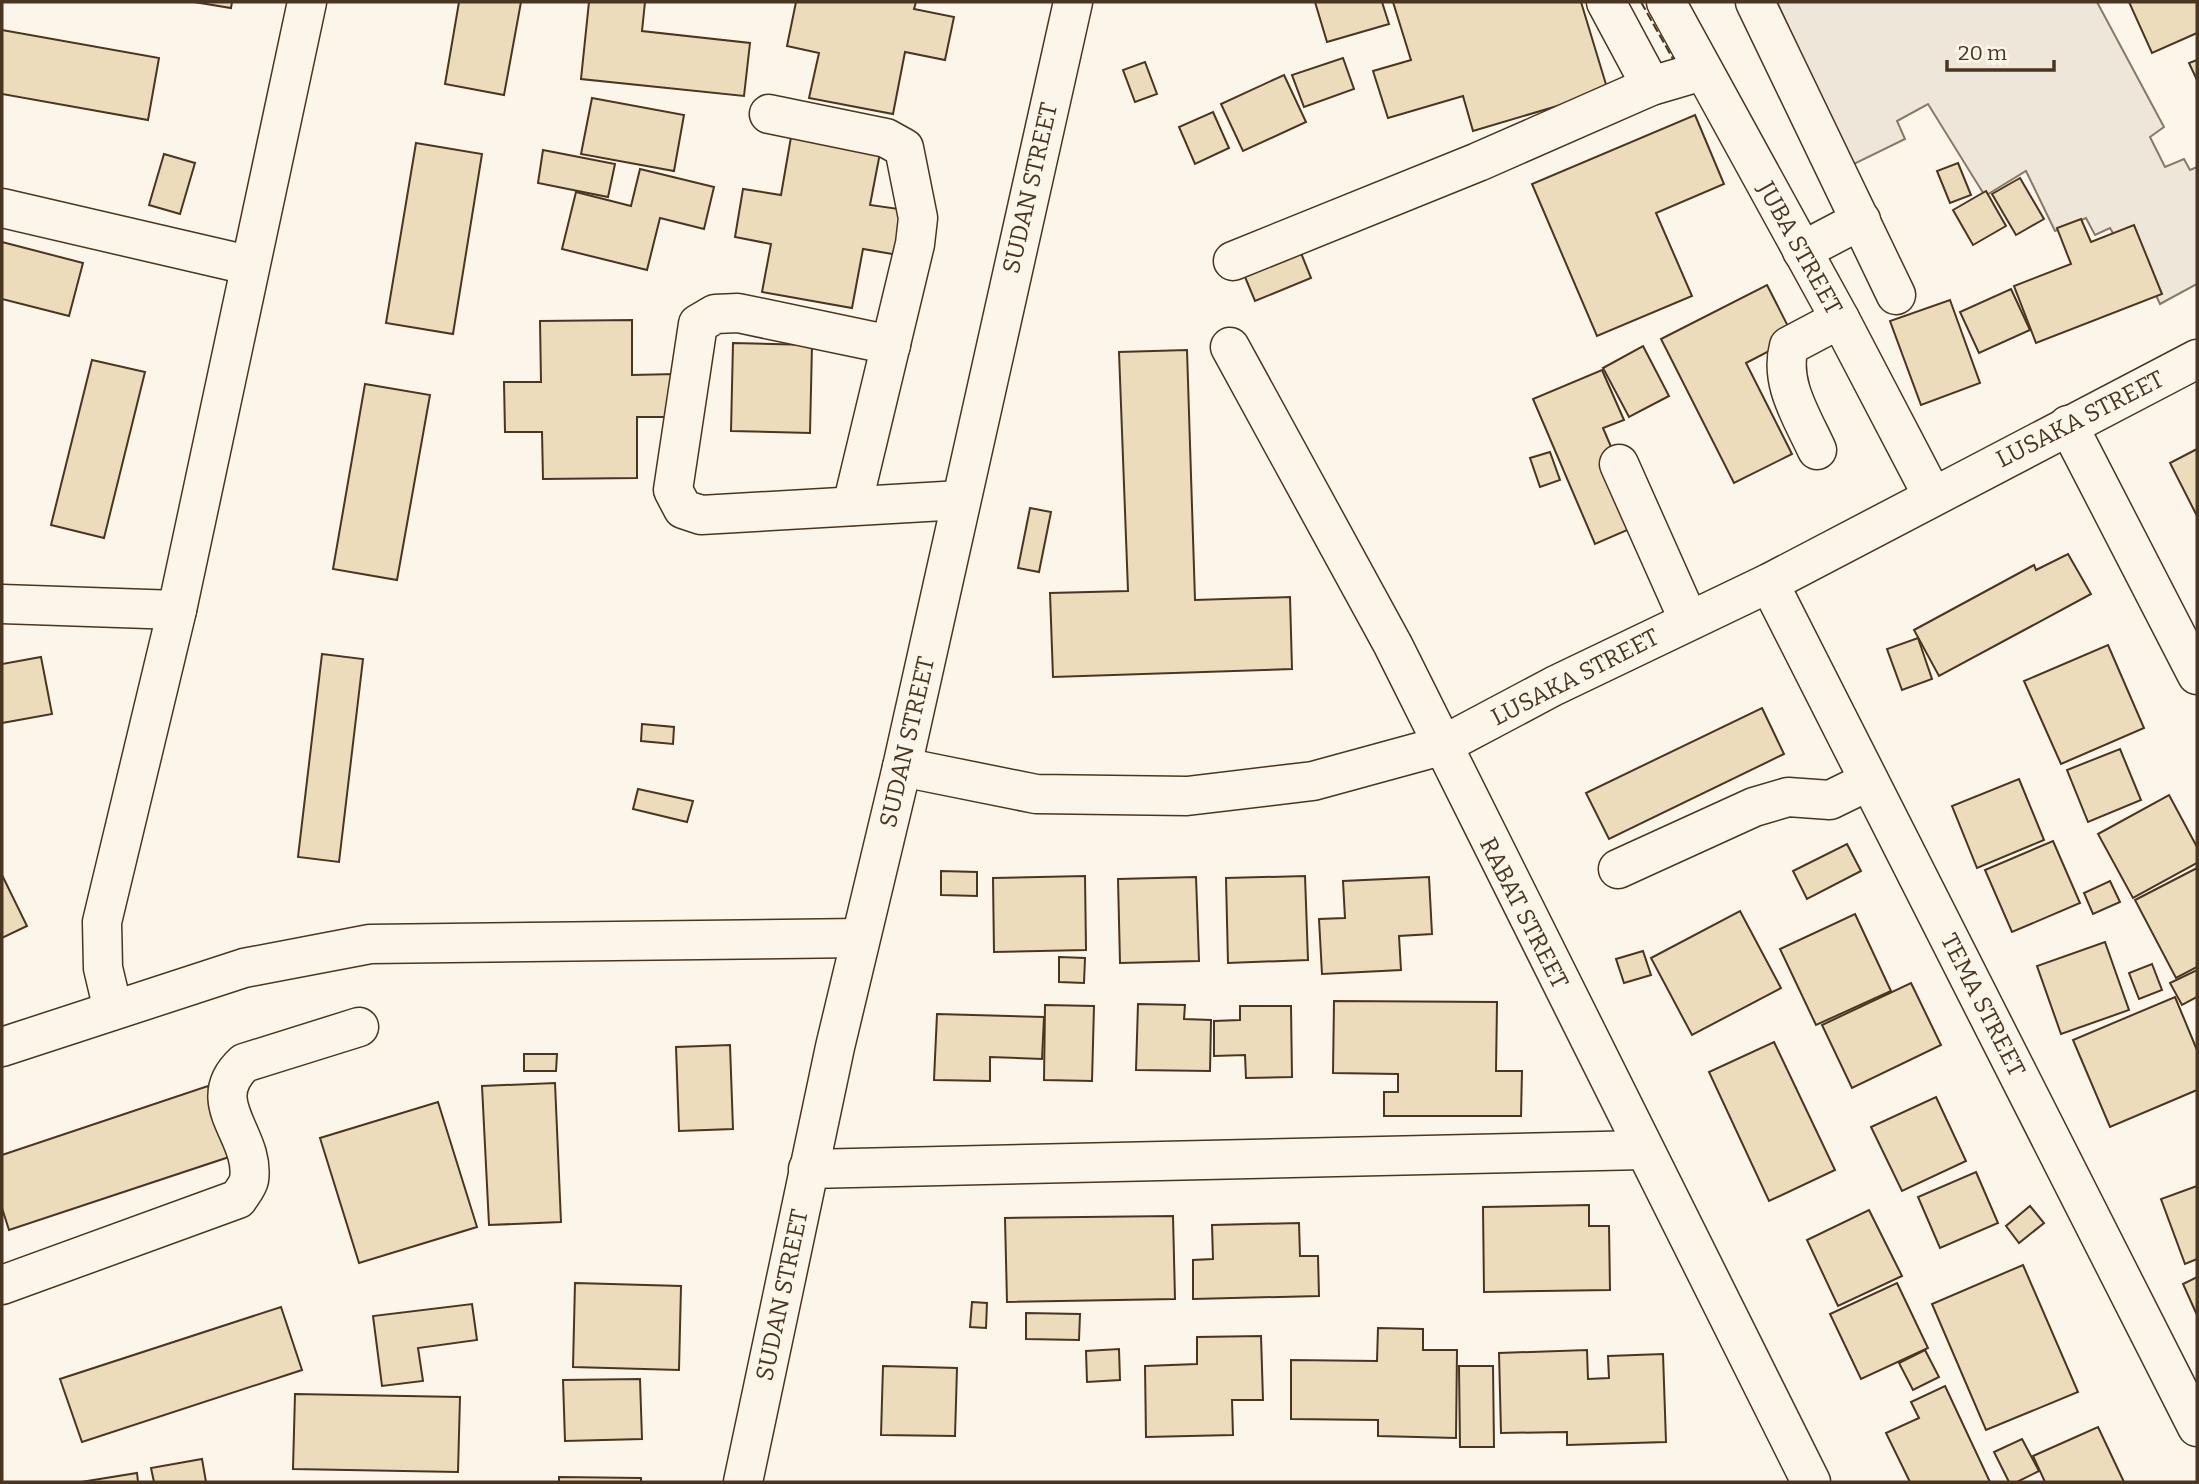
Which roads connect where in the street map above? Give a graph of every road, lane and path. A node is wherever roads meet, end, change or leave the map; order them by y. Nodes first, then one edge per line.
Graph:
1 (307, 2) edge
2 (1073, 2) edge
3 (1606, 2) edge
4 (1666, 2) edge
5 (1755, 2) edge
6 (1702, 71) junction
7 (1651, 86) junction
8 (769, 114) dead end
9 (2, 208) edge
10 (1861, 220) junction
11 (1802, 251) junction
12 (1233, 261) dead end
13 (248, 265) junction
14 (1896, 295) dead end
15 (1840, 318) junction
16 (891, 345) junction
17 (1230, 347) dead end
18 (2197, 359) edge
19 (2068, 425) junction
20 (1817, 450) dead end
21 (1619, 464) dead end
22 (1932, 495) junction
23 (961, 500) junction
24 (852, 506) junction
25 (1769, 583) junction
26 (2, 604) edge
27 (177, 610) junction
28 (1689, 621) junction
29 (2195, 665) edge
30 (1441, 746) junction
31 (902, 767) junction
32 (1870, 781) junction
33 (1618, 870) dead end
34 (860, 938) junction
35 (113, 1010) junction
36 (359, 1027) dead end
37 (2, 1047) edge
38 (1643, 1150) junction
39 (808, 1169) junction
40 (2, 1285) edge
41 (2197, 1427) edge
42 (743, 1482) edge
43 (1811, 1482) edge

1 - 13 street
2 - 23 street, SUDAN STREET
3 - 7 street
4 - 6 street, JUBA STREET
5 - 10 street
6 - 7 street
6 - 11 street, JUBA STREET
7 - 12 street
8 - 16 street
9 - 13 street
10 - 11 street
10 - 14 street
11 - 15 street, JUBA STREET
13 - 27 street
15 - 20 street
15 - 22 street, JUBA STREET
16 - 24 street
16 - 24 street
17 - 30 street, RABAT STREET
18 - 19 street, LUSAKA STREET
19 - 22 street, LUSAKA STREET
19 - 29 street
21 - 28 street
22 - 25 street, LUSAKA STREET
23 - 24 street
23 - 31 street, SUDAN STREET
25 - 28 street, LUSAKA STREET
25 - 32 street, TEMA STREET
26 - 27 street
27 - 35 street
28 - 30 street, LUSAKA STREET
30 - 31 street, LUSAKA STREET
30 - 38 street, RABAT STREET
31 - 34 street, SUDAN STREET
32 - 33 street
32 - 41 street, TEMA STREET
34 - 35 street
34 - 39 street, SUDAN STREET
35 - 37 street
36 - 40 street
38 - 39 street
38 - 43 street, RABAT STREET
39 - 42 street, SUDAN STREET

